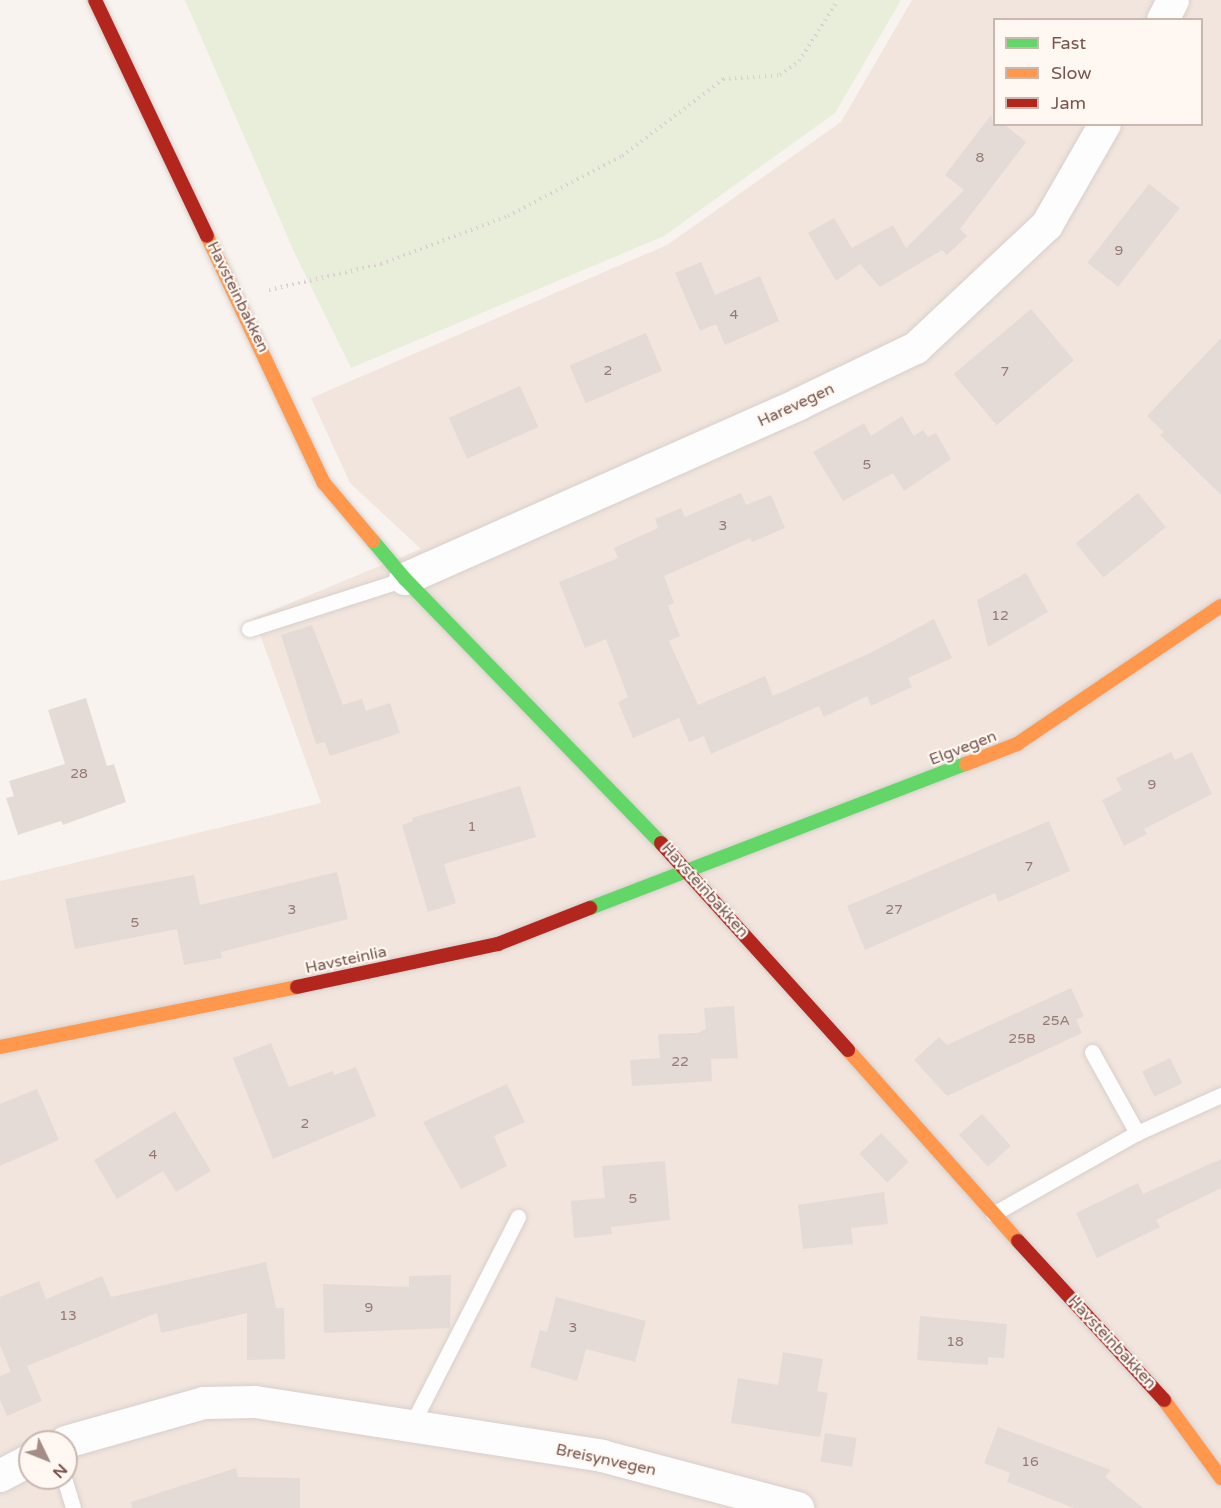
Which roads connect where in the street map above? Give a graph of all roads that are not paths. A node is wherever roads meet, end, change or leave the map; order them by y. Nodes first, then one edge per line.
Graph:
1 (94, 0) edge
2 (1173, 0) edge
3 (1164, 18) edge
4 (1104, 126) edge
5 (405, 579) junction
6 (1221, 606) edge
7 (249, 629) dead end
8 (690, 872) junction
9 (0, 1047) edge
10 (1092, 1052) dead end
11 (1221, 1095) edge
12 (1137, 1133) junction
13 (993, 1214) junction
14 (518, 1217) dead end
15 (411, 1426) junction
16 (78, 1439) edge
17 (18, 1466) edge
18 (0, 1476) edge
19 (1221, 1478) edge
20 (68, 1490) edge
21 (73, 1508) edge
22 (798, 1508) edge

1 - 5 street, Havsteinbakken
2 - 3 street
4 - 5 street, Harevegen
5 - 7 lane
5 - 8 street, Havsteinbakken
6 - 8 street, Elgvegen
8 - 9 street, Havsteinlia
8 - 13 street, Havsteinbakken
10 - 12 lane
11 - 12 lane
12 - 13 lane
13 - 19 street, Havsteinbakken
14 - 15 lane
15 - 16 street, Breisynvegen
15 - 22 street, Breisynvegen
17 - 18 street
20 - 21 lane

